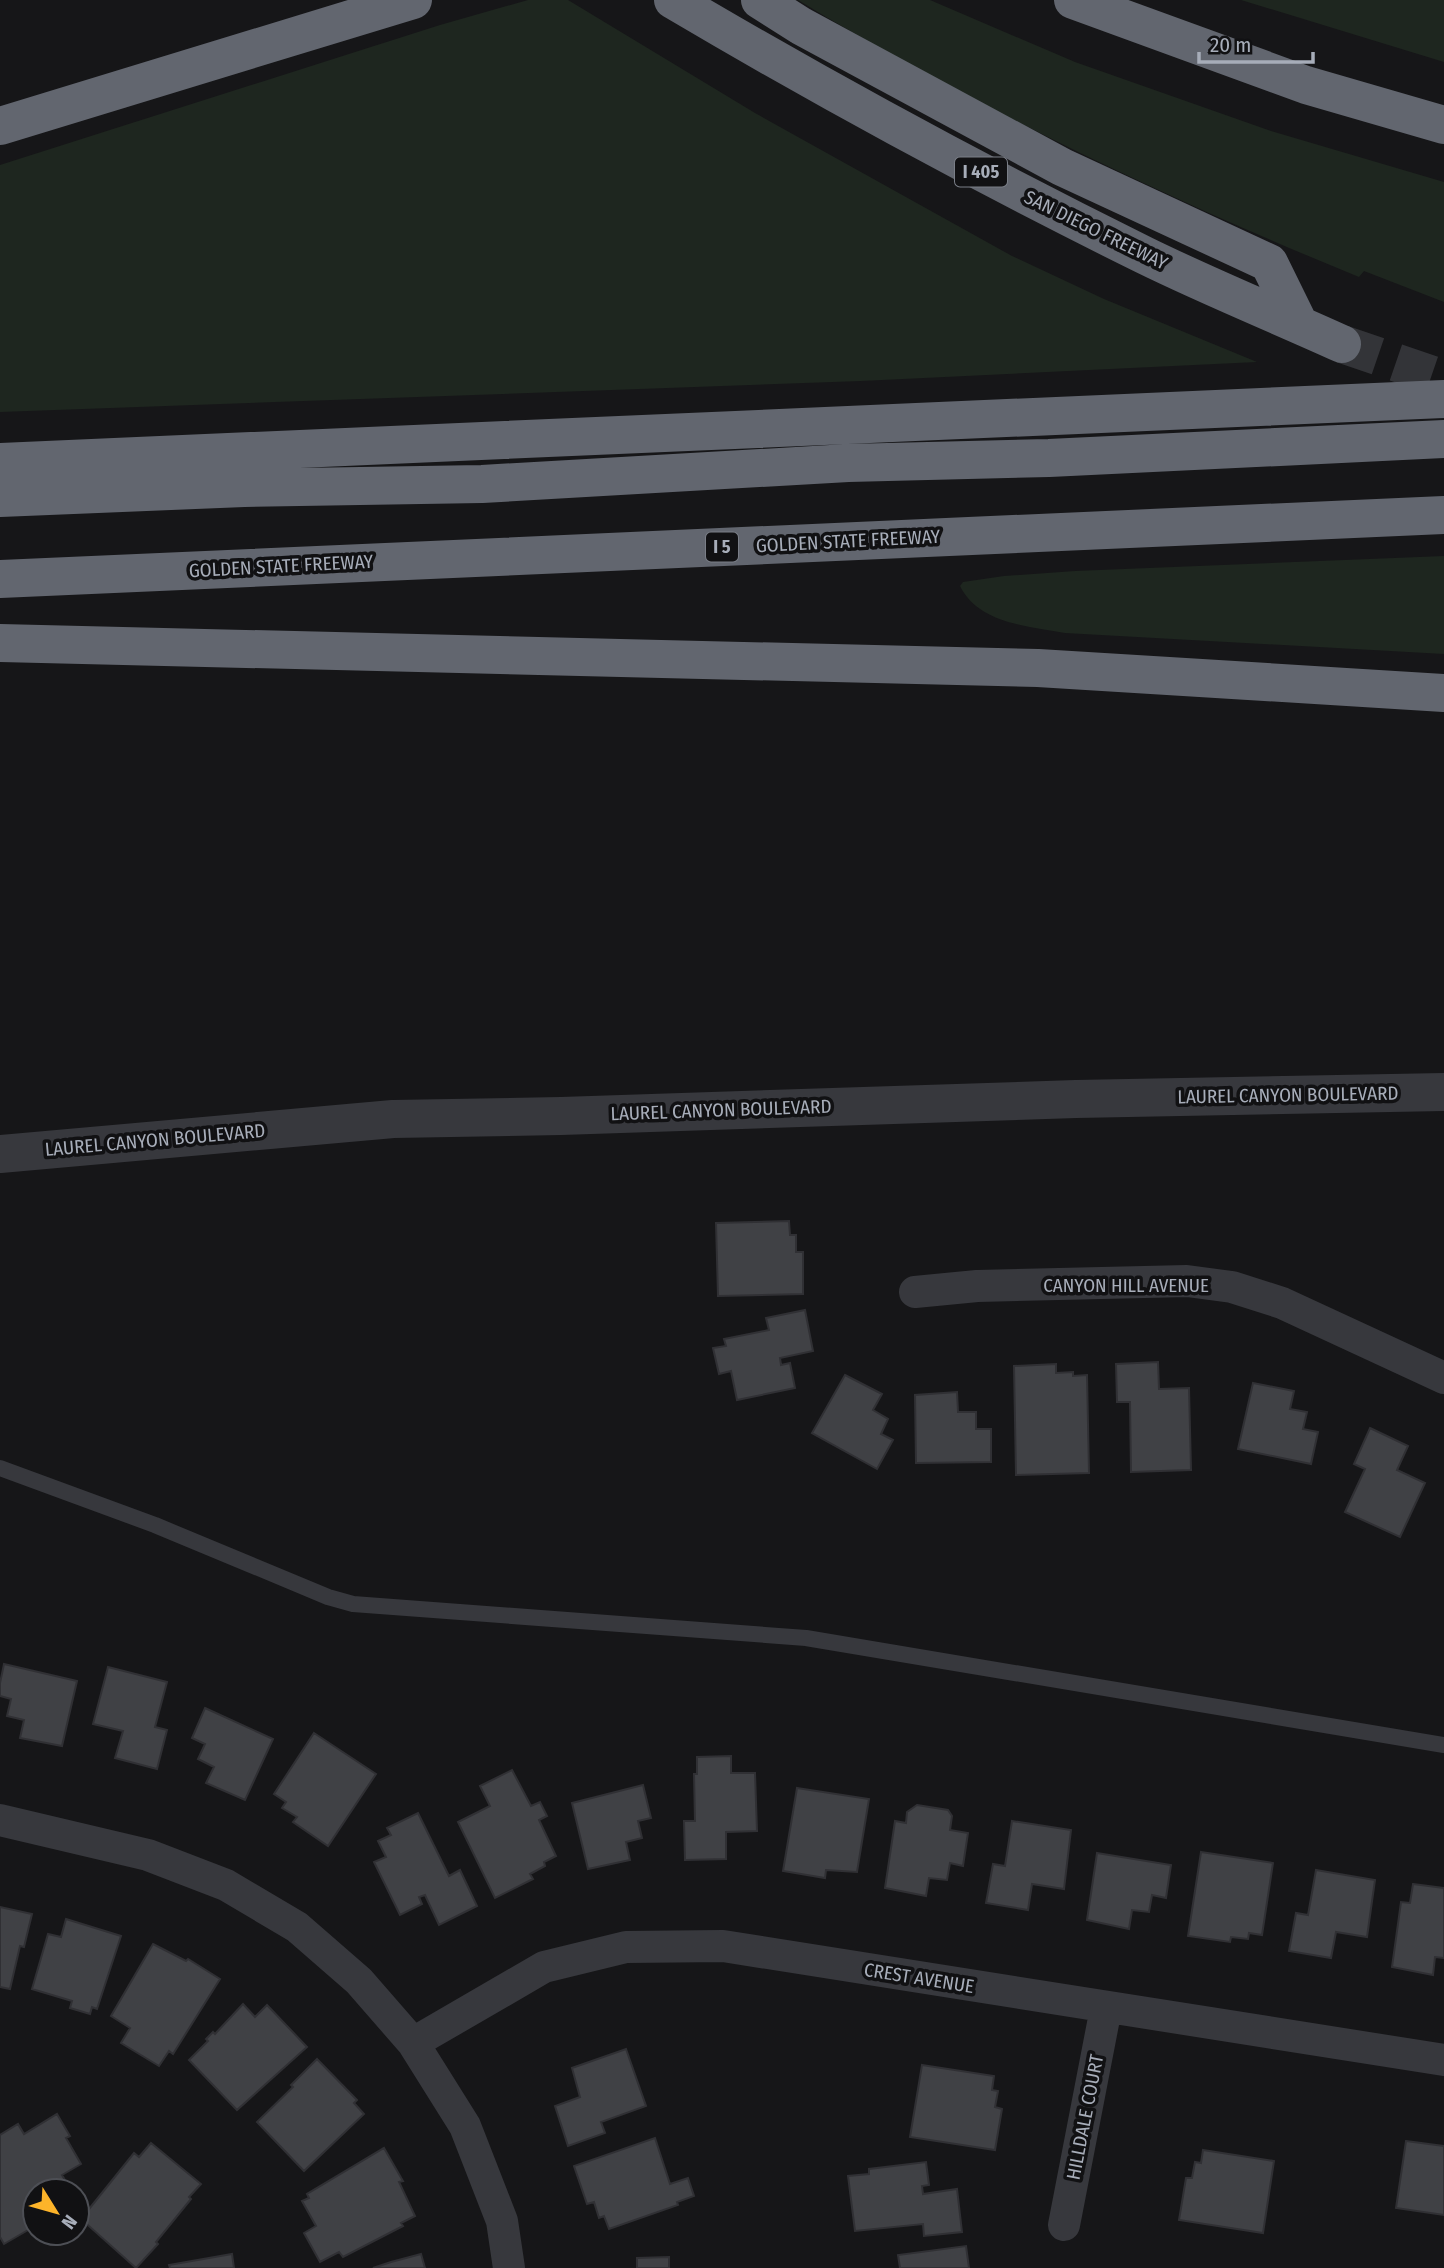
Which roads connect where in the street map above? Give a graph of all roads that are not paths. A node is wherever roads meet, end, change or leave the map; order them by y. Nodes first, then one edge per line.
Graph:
1 (412, 0) edge
2 (673, 0) edge
3 (760, 0) edge
4 (1073, 0) edge
5 (1444, 125) edge
6 (0, 126) edge
7 (1299, 324) junction
8 (1342, 344) tunnel mouth
9 (1444, 399) edge
10 (1444, 439) edge
11 (0, 462) edge
12 (0, 498) edge
13 (1444, 515) edge
14 (0, 579) edge
15 (0, 643) edge
16 (1444, 693) edge
17 (1444, 1092) edge
18 (0, 1154) edge
19 (915, 1292) dead end
20 (1444, 1378) edge
21 (0, 1468) edge
22 (1444, 1745) edge
23 (0, 1820) edge
24 (1106, 2008) junction
25 (413, 2043) junction
26 (1444, 2060) edge
27 (1064, 2225) dead end
28 (509, 2268) edge

1 - 6 highway
2 - 7 highway, SAN DIEGO FREEWAY / I 405
3 - 7 highway
4 - 5 highway
7 - 8 highway, SAN DIEGO FREEWAY / I 405
9 - 11 highway
10 - 12 highway
13 - 14 highway, GOLDEN STATE FREEWAY / I 5
15 - 16 highway
17 - 18 street, LAUREL CANYON BOULEVARD
19 - 20 street, CANYON HILL AVENUE
21 - 22 lane
23 - 25 street
24 - 25 street, CREST AVENUE
24 - 26 street, CREST AVENUE
24 - 27 street, HILLDALE COURT
25 - 28 street

